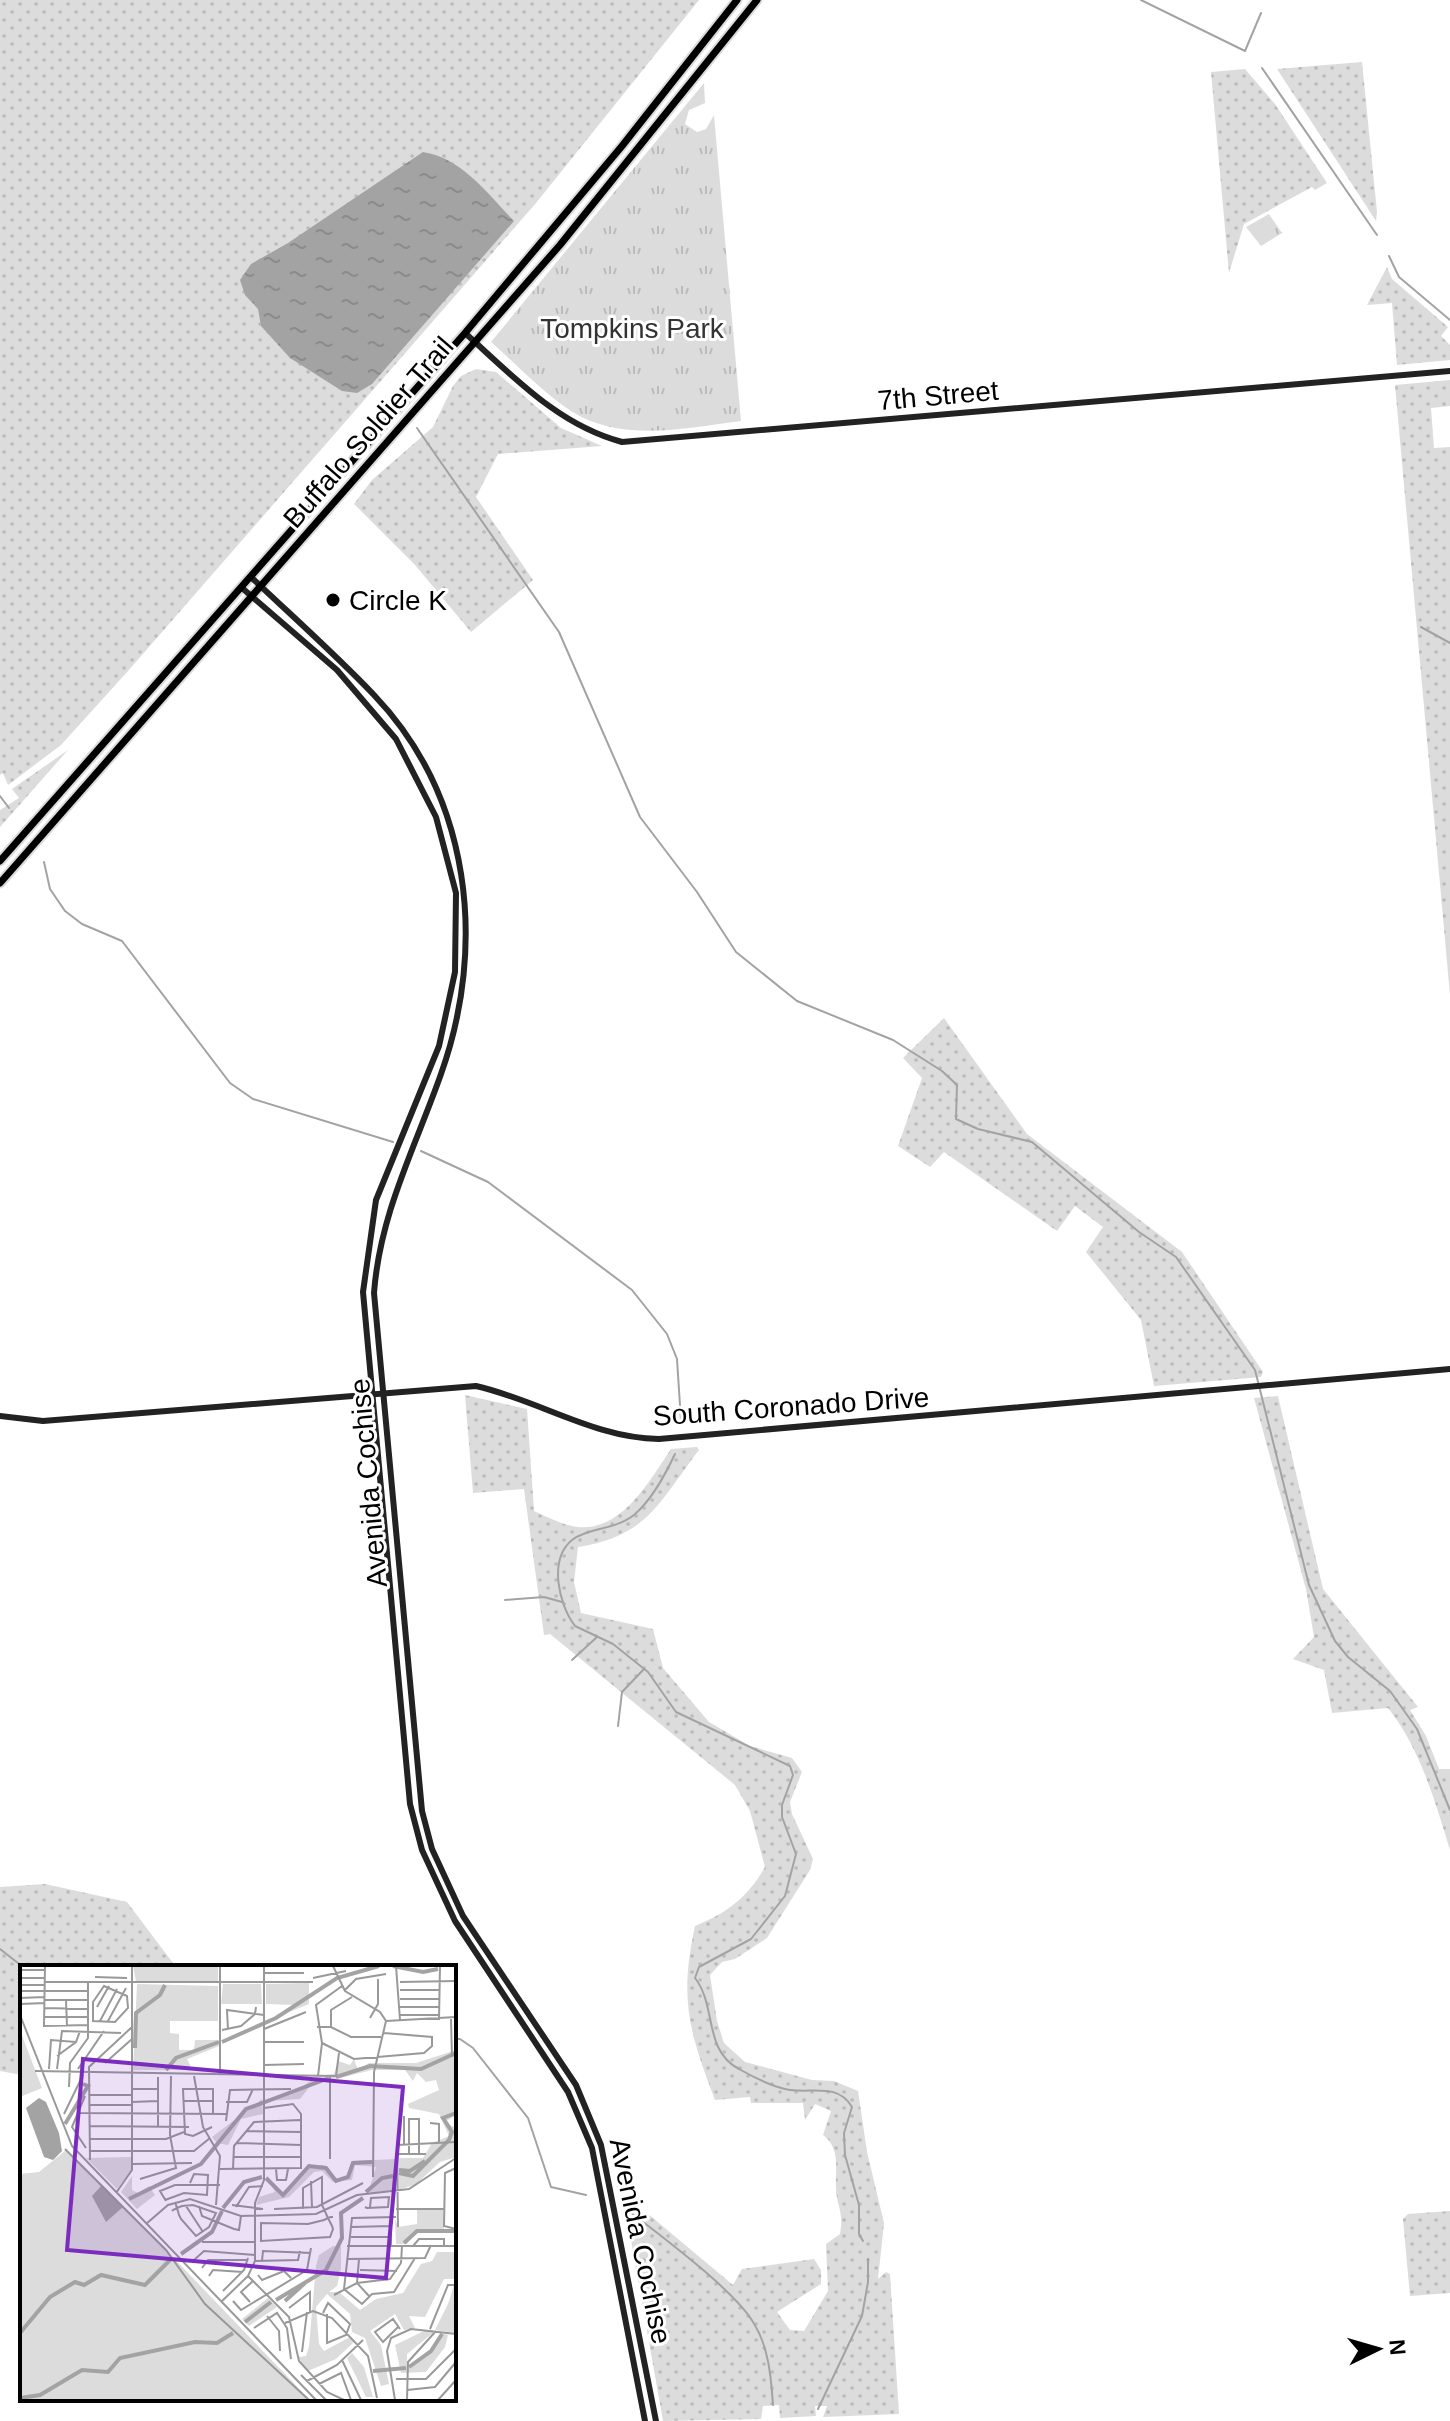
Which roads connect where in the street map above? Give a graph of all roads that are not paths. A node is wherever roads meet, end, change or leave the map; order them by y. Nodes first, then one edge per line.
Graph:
1 (737, 0) edge
2 (757, 0) edge
3 (465, 333) junction
4 (476, 343) junction
5 (1450, 371) edge
6 (251, 577) junction
7 (261, 587) junction
8 (242, 588) junction
9 (253, 598) junction
10 (0, 861) edge
11 (0, 883) edge
12 (1450, 1369) edge
13 (381, 1393) junction
14 (371, 1394) junction
15 (0, 1416) edge
16 (645, 2421) edge
17 (656, 2421) edge

1 - 3 main road, Buffalo Soldier Trail
2 - 4 main road, Buffalo Soldier Trail
3 - 4 street, 7th Street
3 - 6 main road, Buffalo Soldier Trail
4 - 5 street, 7th Street
4 - 7 main road, Buffalo Soldier Trail
6 - 7 street, Avenida Cochise
6 - 8 main road, Buffalo Soldier Trail
7 - 9 main road, Buffalo Soldier Trail
7 - 13 street, Avenida Cochise
8 - 9 street, Avenida Cochise
8 - 10 main road, Buffalo Soldier Trail
9 - 11 main road, Buffalo Soldier Trail
9 - 14 street, Avenida Cochise
12 - 13 street, South Coronado Drive
13 - 14 street, South Coronado Drive
13 - 17 street, Avenida Cochise
14 - 15 street, South Coronado Drive
14 - 16 street, Avenida Cochise

